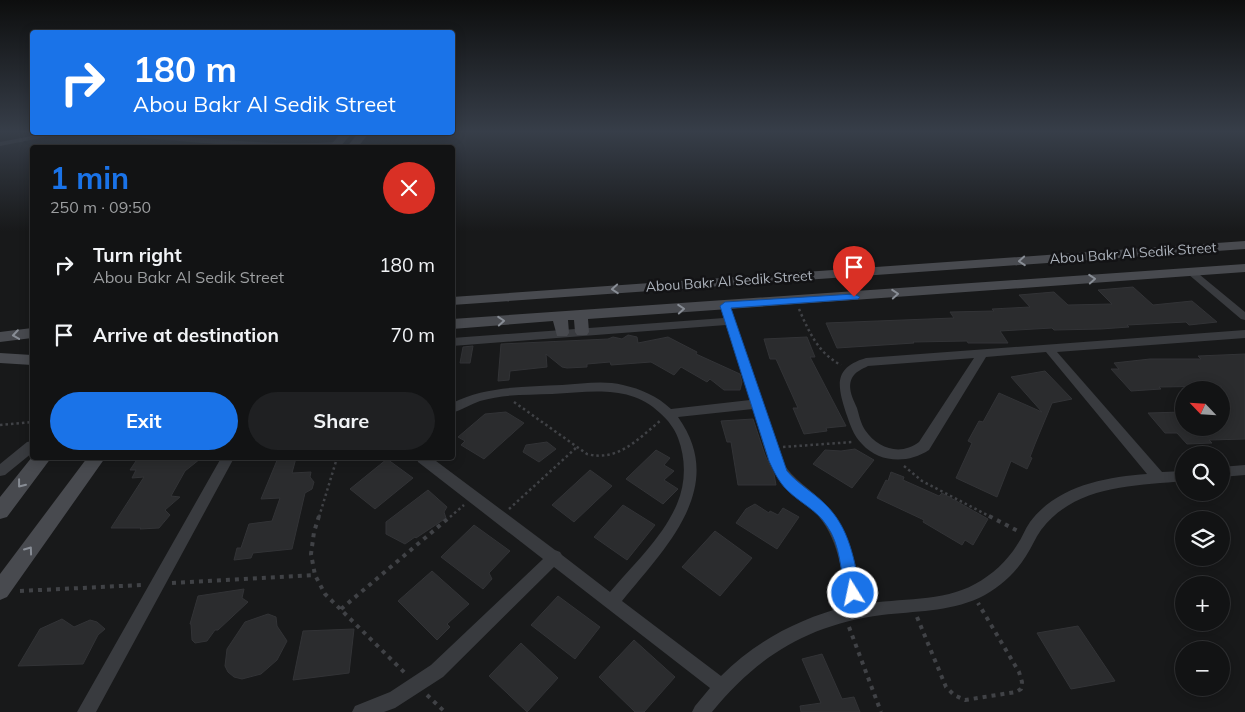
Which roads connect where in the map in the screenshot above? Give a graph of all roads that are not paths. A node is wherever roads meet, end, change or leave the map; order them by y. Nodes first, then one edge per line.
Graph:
1 (1245, 245) edge
2 (1245, 268) edge
3 (1191, 272) junction
4 (477, 300) junction
5 (455, 301) edge
6 (725, 306) junction
7 (581, 316) junction
8 (560, 317) junction
9 (1245, 317) edge
10 (730, 321) junction
11 (474, 323) junction
12 (455, 324) edge
13 (30, 332) edge
14 (582, 332) junction
15 (562, 334) junction
16 (1245, 334) edge
17 (0, 337) edge
18 (455, 342) edge
19 (1049, 349) junction
20 (983, 354) junction
21 (4, 360) edge
22 (30, 360) edge
23 (757, 404) junction
24 (455, 408) edge
25 (670, 413) junction
26 (30, 447) edge
27 (40, 460) edge
28 (95, 460) edge
29 (227, 460) edge
30 (426, 460) edge
31 (1245, 470) edge
32 (0, 471) edge
33 (1230, 471) edge
34 (1175, 477) edge
35 (1160, 478) junction
36 (0, 510) edge
37 (555, 557) junction
38 (0, 590) edge
39 (612, 601) junction
40 (850, 612) junction
41 (721, 686) junction
42 (86, 712) edge
43 (361, 712) edge
44 (701, 712) edge

1 -> 4 main road, Abou Bakr Al Sedik Street
2 - 3 main road, Abou Bakr Al Sedik Street
6 -> 3 main road, Abou Bakr Al Sedik Street
3 - 9 street
4 - 5 main road, Abou Bakr Al Sedik Street
4 - 11 main road
7 -> 6 main road, Abou Bakr Al Sedik Street
6 - 10 street
7 - 8 main road, Abou Bakr Al Sedik Street
7 - 14 main road
11 -> 8 main road, Abou Bakr Al Sedik Street
8 - 15 main road
10 - 14 street
10 - 23 street
11 - 12 main road, Abou Bakr Al Sedik Street
13 -> 17 main road
14 - 15 street
15 - 18 street
16 - 19 street
19 - 20 street
19 - 35 street
20 - 20 street
21 - 22 main road
23 - 25 street
23 - 40 street
24 - 25 street
25 - 39 street
26 - 32 street
27 -> 36 main road
38 -> 28 main road
29 - 42 street
30 - 37 street
31 - 33 street
34 - 35 street
35 - 40 street
37 - 39 street
37 - 43 street
39 - 41 street
40 - 41 street
41 - 44 street

